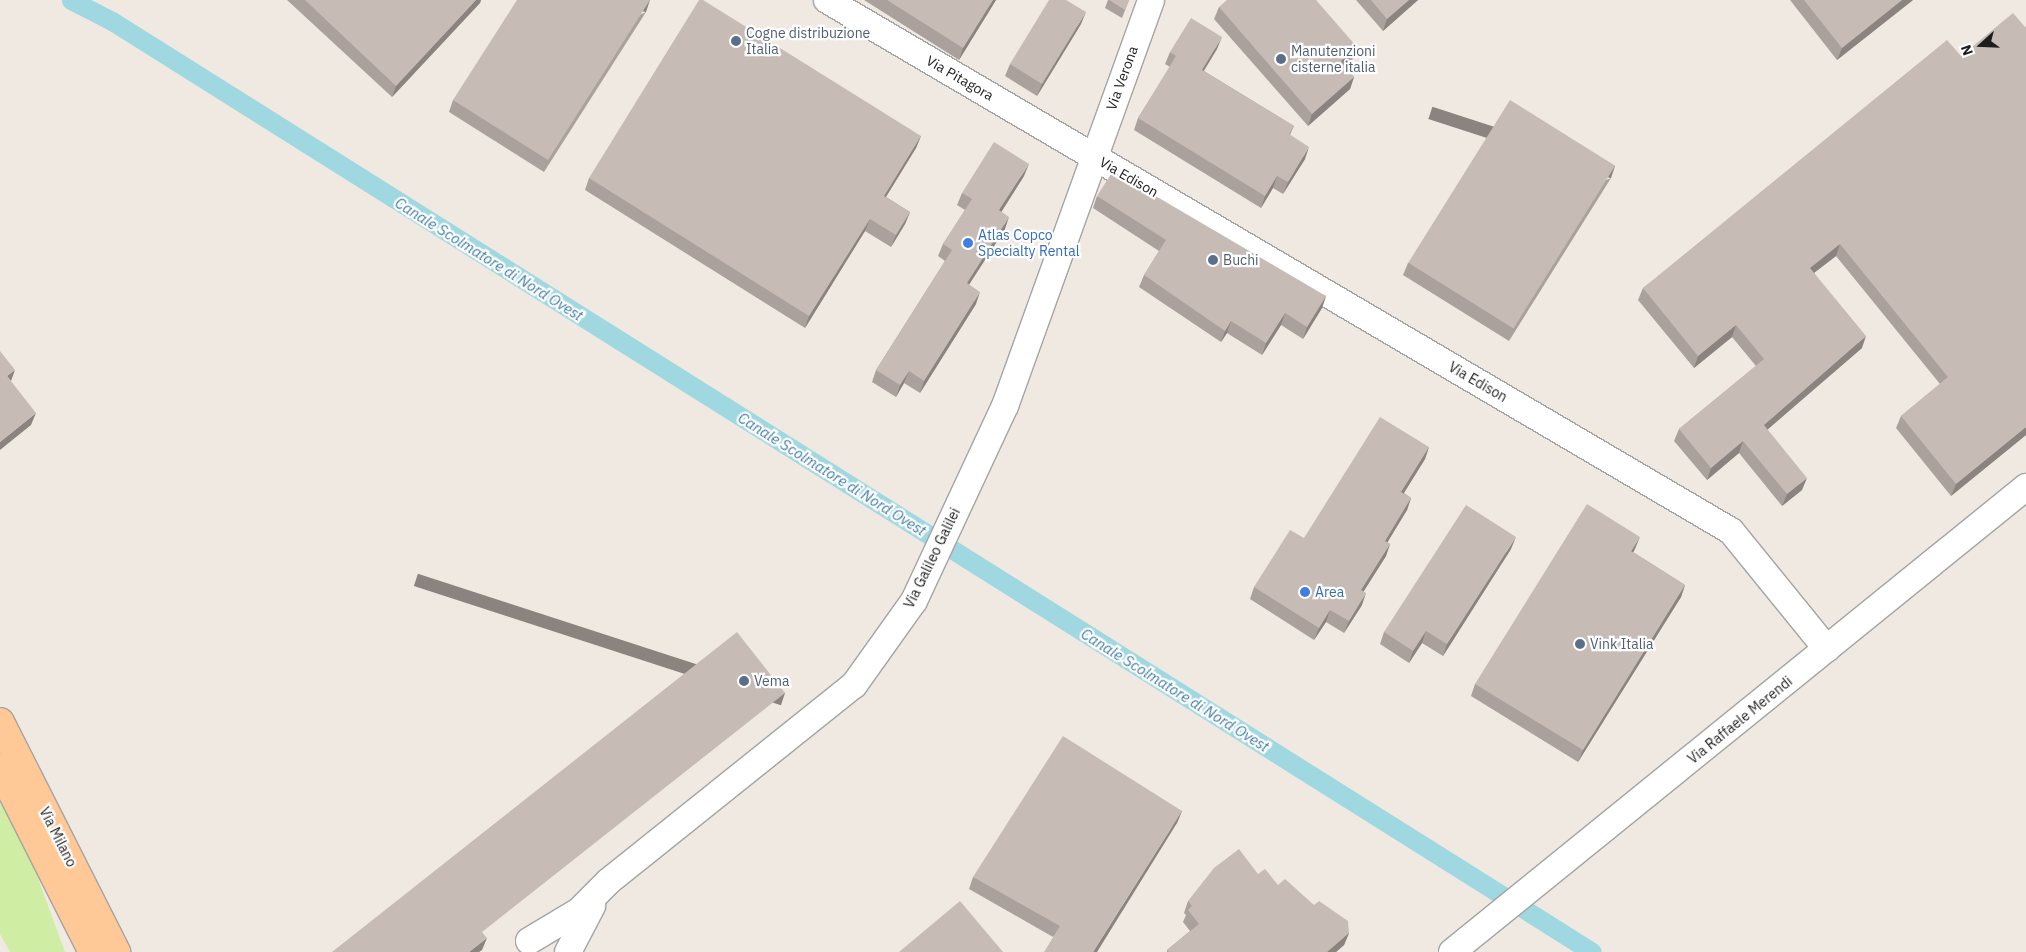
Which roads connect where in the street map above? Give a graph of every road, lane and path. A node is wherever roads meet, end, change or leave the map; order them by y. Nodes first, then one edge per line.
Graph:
1 (827, 0) edge
2 (1151, 0) edge
3 (1094, 156) junction
4 (2026, 487) edge
5 (1827, 650) junction
6 (0, 722) edge
7 (0, 768) edge
8 (609, 881) junction
9 (1462, 944) edge
10 (520, 949) edge
11 (93, 952) edge
12 (116, 952) edge
13 (562, 952) edge
14 (568, 952) edge

1 - 3 street, Via Pitagora
2 - 3 street, Via Verona
3 - 5 street, Via Edison
3 - 8 street, Via Galileo Galilei
4 - 5 street, Via Raffaele Merendi
5 - 9 street, Via Raffaele Merendi
6 - 12 main road, Via Milano
7 - 11 main road, Via Milano
8 - 10 street, Via Galileo Galilei
8 - 14 street, Via Galileo Galilei
10 - 13 street

